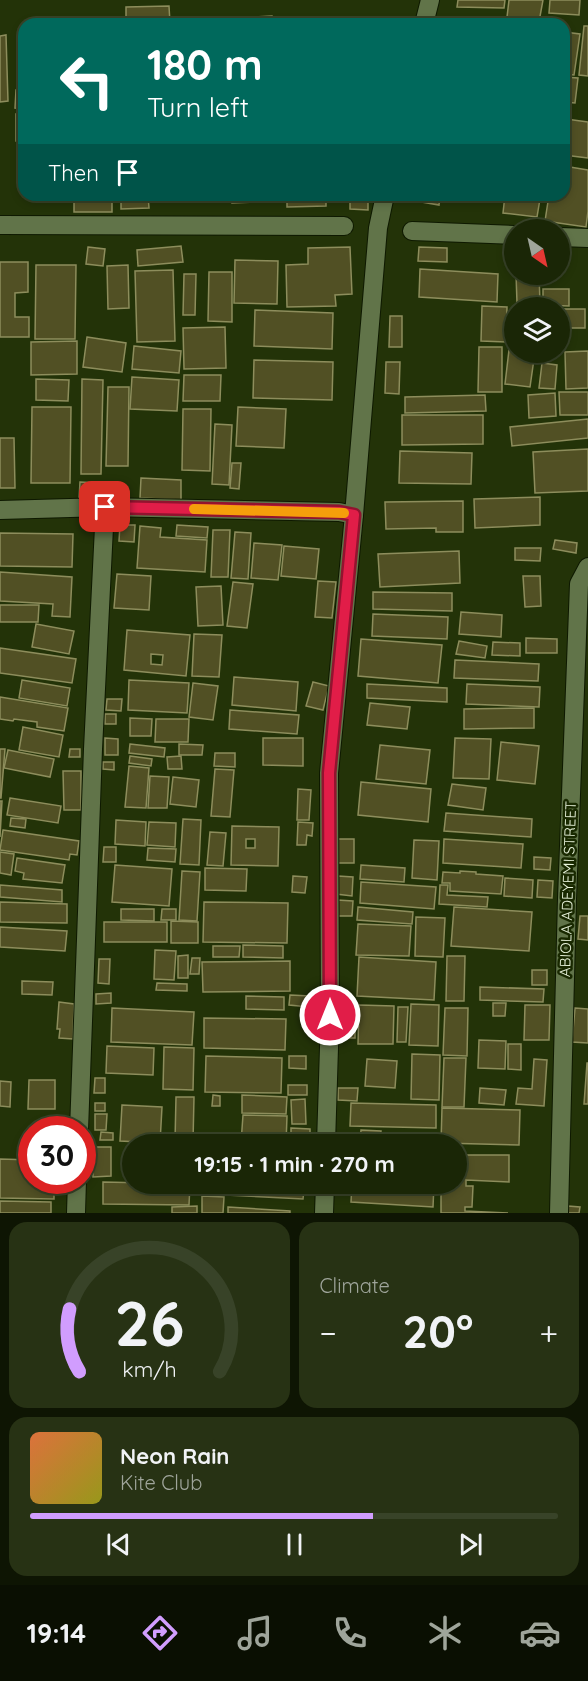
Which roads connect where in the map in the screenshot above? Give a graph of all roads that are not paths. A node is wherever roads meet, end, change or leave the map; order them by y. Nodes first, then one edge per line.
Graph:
1 (430, 0) edge
2 (426, 18) edge
3 (384, 201) edge
4 (0, 225) edge
5 (344, 226) dead end
6 (412, 231) dead end
7 (504, 236) edge
8 (570, 237) edge
9 (588, 238) edge
10 (105, 507) junction
11 (0, 510) edge
12 (354, 515) junction
13 (588, 567) edge
14 (80, 1116) edge
15 (326, 1134) edge
16 (77, 1194) edge
17 (325, 1194) edge
18 (76, 1213) edge
19 (324, 1213) edge
20 (559, 1213) edge

1 - 2 street
3 - 12 street
4 - 5 street
6 - 7 street
8 - 9 street
10 - 11 street
10 - 12 street
10 - 14 street
12 - 15 street
13 - 20 street, ABIOLA ADEYEMI STREET
16 - 18 street
17 - 19 street

